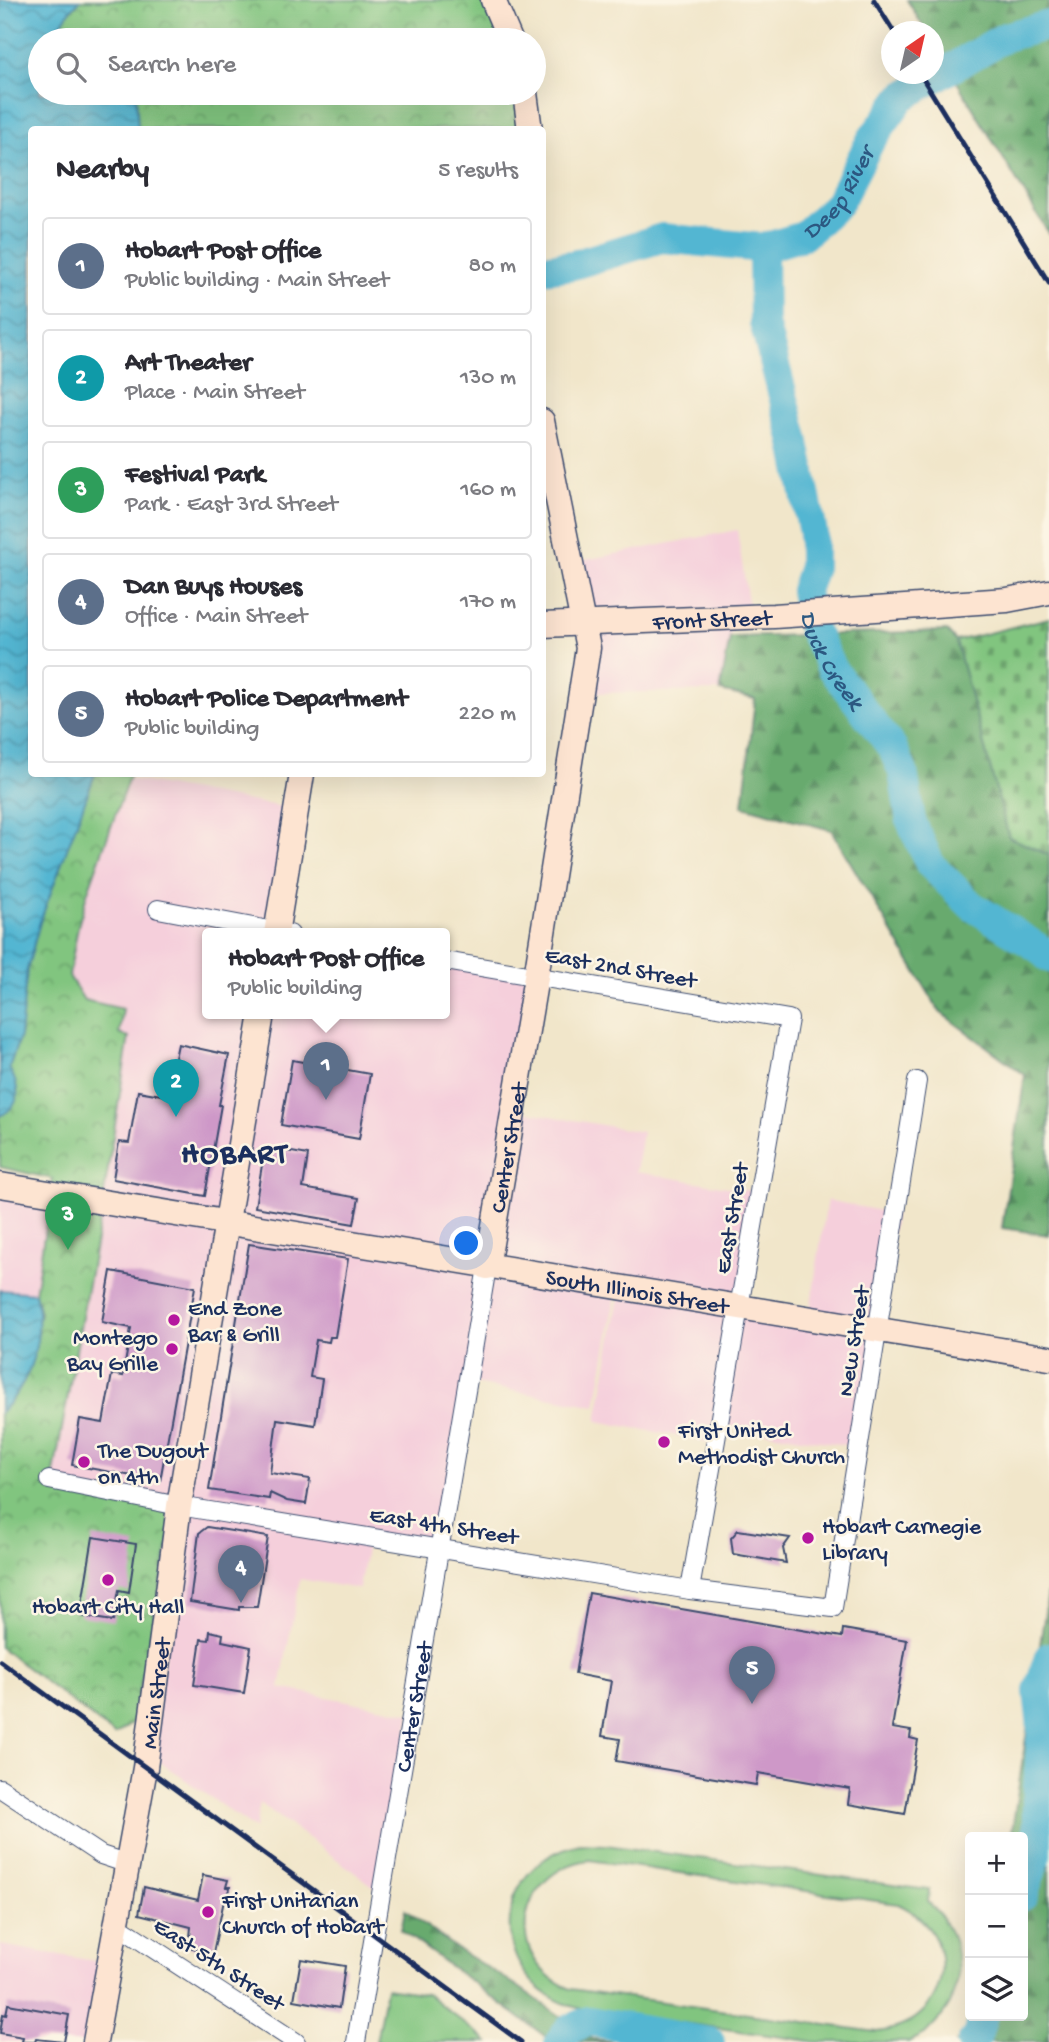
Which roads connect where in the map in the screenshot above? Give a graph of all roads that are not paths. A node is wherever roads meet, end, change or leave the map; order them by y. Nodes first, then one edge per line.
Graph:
1 (493, 0) edge
2 (505, 28) edge
3 (527, 105) edge
4 (529, 126) edge
5 (546, 441) edge
6 (1049, 592) edge
7 (583, 623) junction
8 (546, 625) edge
9 (302, 777) edge
10 (158, 909) dead end
11 (255, 928) edge
12 (282, 928) edge
13 (450, 962) edge
14 (536, 977) junction
15 (261, 1019) edge
16 (789, 1019) joint
17 (917, 1081) dead end
18 (0, 1185) edge
19 (226, 1224) junction
20 (487, 1266) junction
21 (739, 1308) junction
22 (879, 1331) junction
23 (1049, 1359) edge
24 (49, 1480) dead end
25 (179, 1506) junction
26 (440, 1549) junction
27 (690, 1590) junction
28 (833, 1608) joint
29 (0, 1788) edge
30 (128, 1864) junction
31 (117, 1925) junction
32 (95, 2042) edge
33 (296, 2042) edge
34 (356, 2042) edge

1 - 2 street
3 - 4 street
5 - 7 street, Center Street
6 - 7 street, Front Street
7 - 8 street, Front Street
7 - 14 street, Center Street
9 - 12 street
10 - 11 street
13 - 14 street, East 2nd Street
14 - 16 street, East 2nd Street
14 - 20 street, Center Street
15 - 19 street, Main Street
16 - 21 street, East Street
17 - 22 street, New Street
18 - 19 street, South Illinois Street
19 - 20 street, South Illinois Street
19 - 25 street, Main Street
20 - 21 street, South Illinois Street
20 - 26 street, Center Street
21 - 22 street, South Illinois Street
21 - 27 street, East Street
22 - 23 street, South Illinois Street
22 - 28 street, New Street
24 - 25 street, East 4th Street
25 - 26 street, East 4th Street
25 - 30 street, Main Street
26 - 27 street, East 4th Street
26 - 34 street, Center Street
27 - 28 street, East 4th Street
29 - 30 street
30 - 31 street, Main Street
31 - 32 street, Main Street
31 - 33 street, East 5th Street

